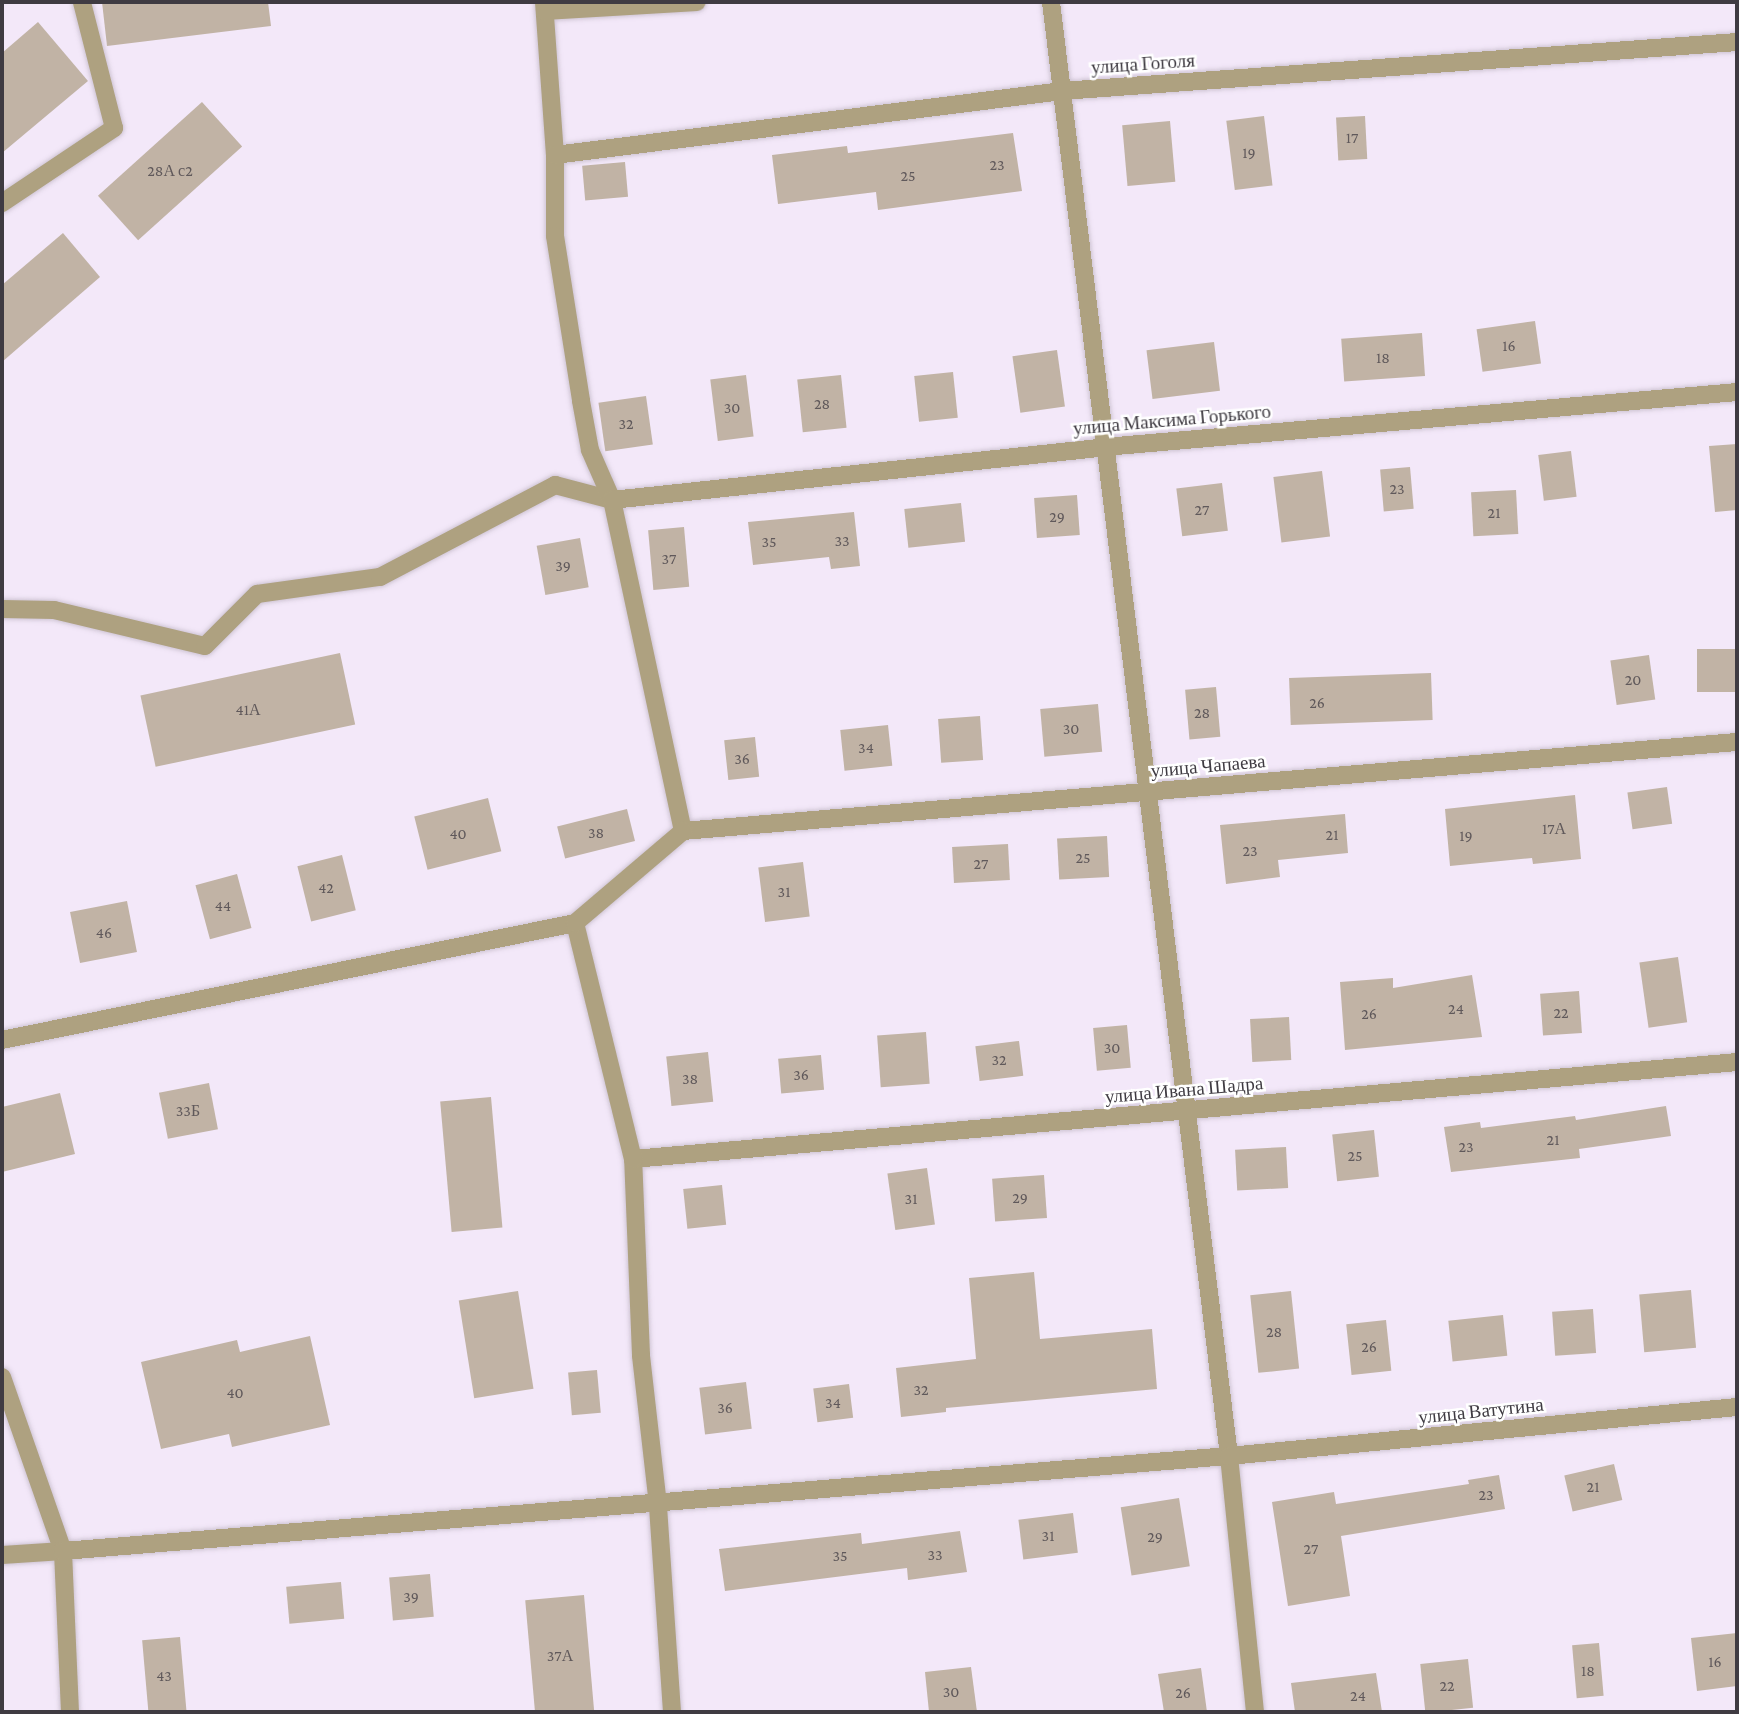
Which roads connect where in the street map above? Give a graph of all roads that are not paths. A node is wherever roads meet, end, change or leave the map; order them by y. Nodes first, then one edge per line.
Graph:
1 (82, 2) edge
2 (697, 2) edge
3 (1051, 2) edge
4 (545, 6) edge
5 (1737, 42) edge
6 (1062, 91) junction
7 (555, 155) junction
8 (2, 202) edge
9 (1737, 392) edge
10 (1105, 447) junction
11 (612, 500) junction
12 (2, 609) edge
13 (1737, 742) edge
14 (1148, 792) junction
15 (683, 831) junction
16 (575, 923) junction
17 (2, 1040) edge
18 (1737, 1062) edge
19 (1187, 1111) junction
20 (634, 1159) junction
21 (2, 1377) edge
22 (1737, 1407) edge
23 (1229, 1456) junction
24 (658, 1505) junction
25 (63, 1551) junction
26 (2, 1555) edge
27 (70, 1712) edge
28 (672, 1712) edge
29 (1255, 1712) edge

1 - 8 street
2 - 4 street
3 - 6 street
4 - 7 street
5 - 6 street, улица Гоголя
6 - 7 street, улица Гоголя
6 - 10 street
7 - 11 street
9 - 10 street, улица Максима Горького
10 - 11 street, улица Максима Горького
10 - 14 street
11 - 12 street
11 - 15 street
13 - 14 street, улица Чапаева
14 - 15 street, улица Чапаева
14 - 19 street
15 - 16 street
16 - 17 street
16 - 20 street
18 - 19 street, улица Ивана Шадра
19 - 20 street, улица Ивана Шадра
19 - 23 street
20 - 24 street
21 - 25 street
22 - 23 street, улица Ватутина
23 - 24 street, улица Ватутина
23 - 29 street
24 - 25 street, улица Ватутина
24 - 28 street
25 - 26 street, улица Ватутина
25 - 27 street

